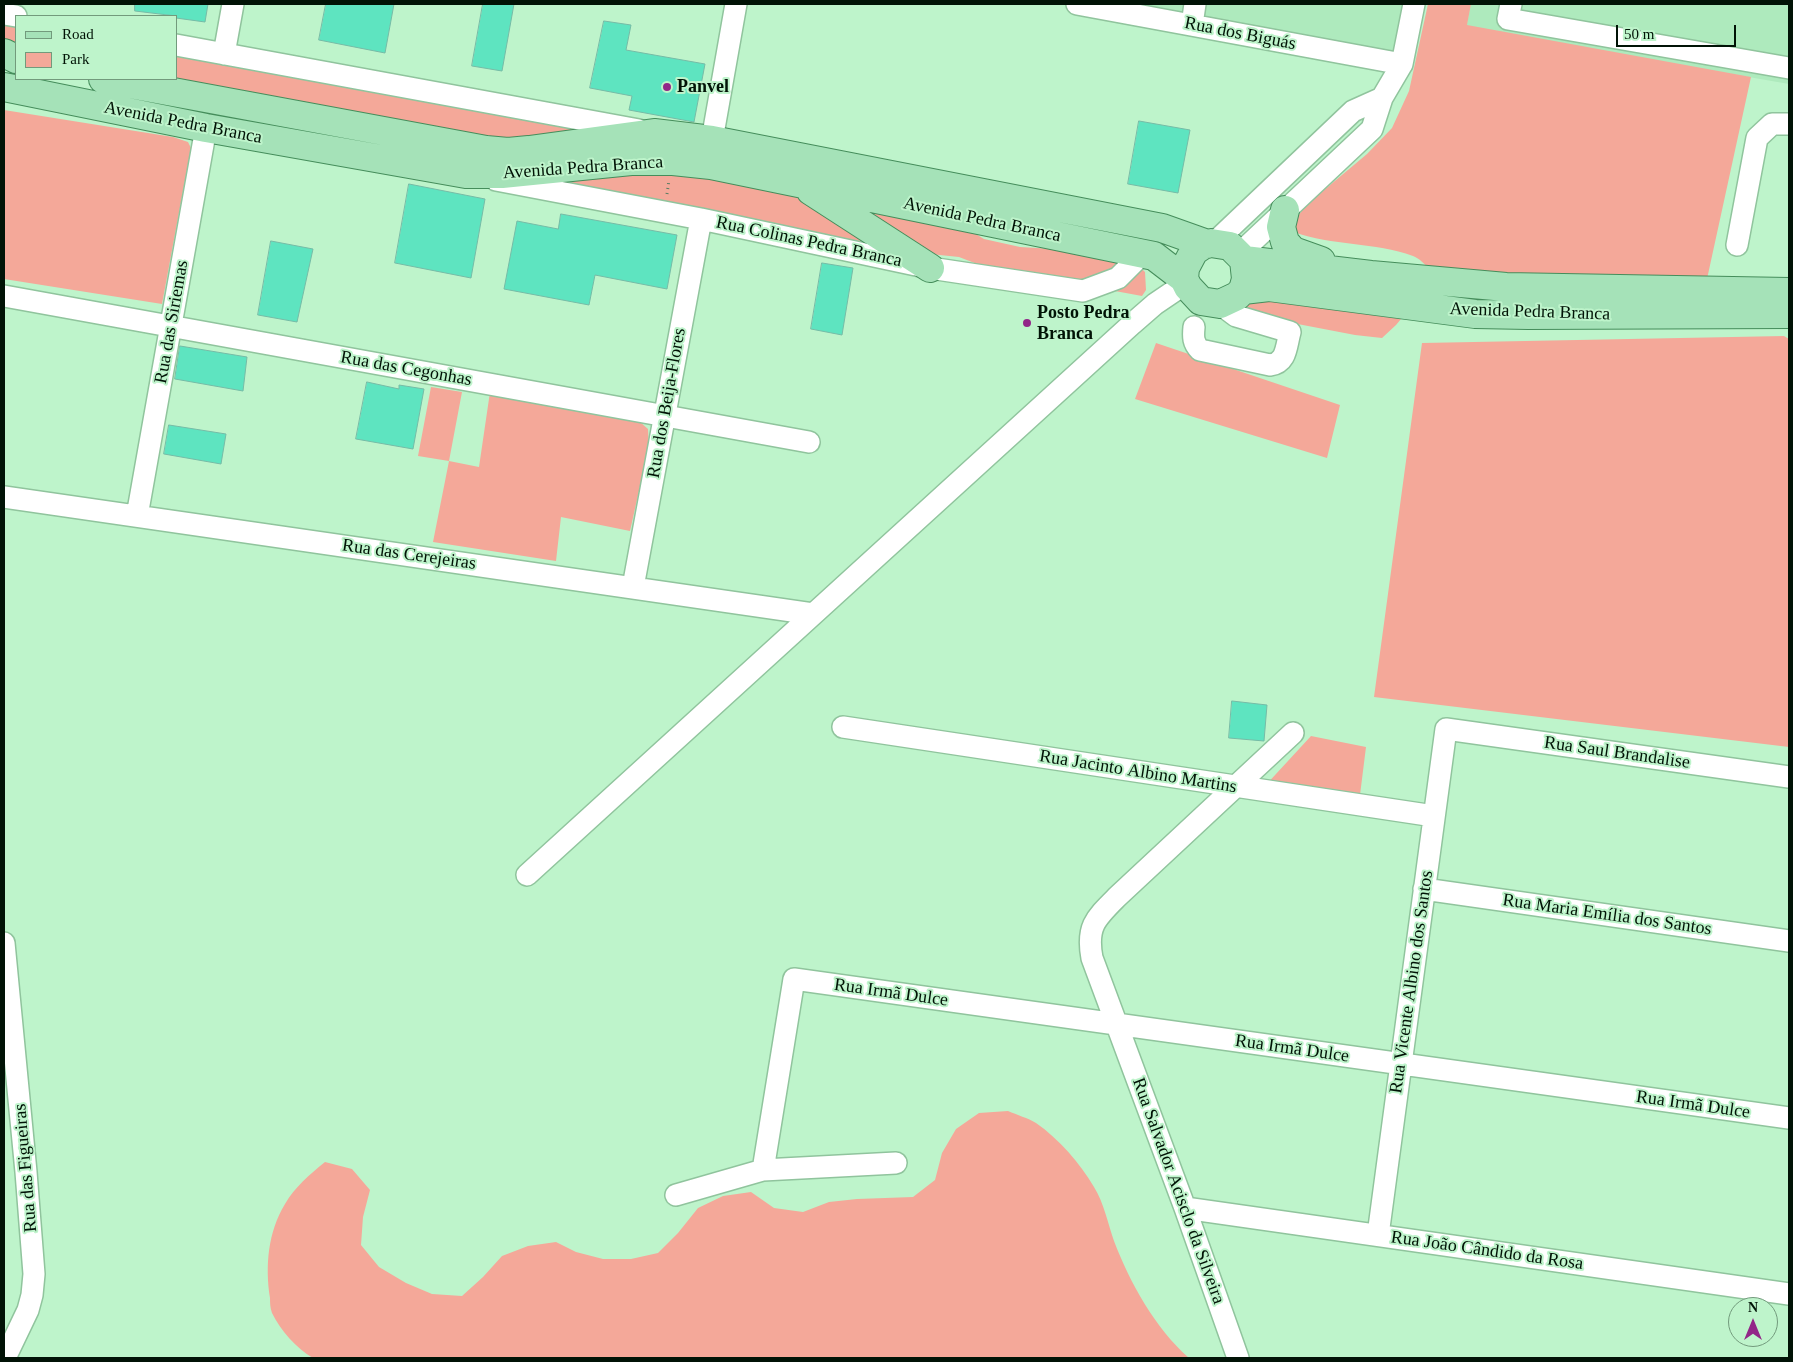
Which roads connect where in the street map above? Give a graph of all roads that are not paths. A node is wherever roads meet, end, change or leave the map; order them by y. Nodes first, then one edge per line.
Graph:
1 (233, 4) edge
2 (736, 4) edge
3 (1077, 4) edge
4 (1195, 4) edge
5 (1414, 4) edge
6 (1510, 4) edge
7 (1192, 25) junction
8 (178, 45) edge
9 (224, 54) junction
10 (1402, 64) junction
11 (1789, 68) edge
12 (108, 80) edge
13 (4, 87) edge
14 (1382, 98) junction
15 (1789, 124) edge
16 (206, 128) junction
17 (654, 133) junction
18 (712, 140) junction
19 (466, 174) junction
20 (798, 182) junction
21 (1286, 210) junction
22 (701, 219) junction
23 (1210, 244) junction
24 (1737, 245) dead end
25 (1142, 254) junction
26 (1241, 257) junction
27 (930, 268) junction
28 (1371, 275) junction
29 (1185, 281) junction
30 (1243, 290) junction
31 (1789, 292) edge
32 (4, 296) edge
33 (1220, 304) junction
34 (1789, 314) edge
35 (171, 327) junction
36 (1194, 327) dead end
37 (665, 416) junction
38 (809, 442) dead end
39 (4, 497) edge
40 (137, 516) junction
41 (633, 587) junction
42 (813, 614) junction
43 (843, 728) dead end
44 (1446, 729) joint
45 (1293, 733) dead end
46 (1789, 777) edge
47 (1237, 787) junction
48 (1434, 816) junction
49 (527, 874) dead end
50 (1424, 889) junction
51 (1789, 942) edge
52 (4, 944) edge
53 (1116, 1024) junction
54 (1401, 1064) junction
55 (11, 1090) edge
56 (1789, 1118) edge
57 (896, 1163) dead end
58 (763, 1170) junction
59 (676, 1195) dead end
60 (1185, 1208) junction
61 (1378, 1235) junction
62 (1789, 1294) edge
63 (5, 1358) edge
64 (1238, 1358) edge

1 - 9 street
2 - 18 street
3 - 7 street, Rua dos Biguás
4 - 7 street
5 - 10 street
6 - 11 street
7 - 10 street, Rua dos Biguás
8 - 9 street, Avenida Pedra Branca
9 - 17 street, Avenida Pedra Branca
10 - 14 street
12 - 17 main road, Avenida Pedra Branca
13 - 16 main road, Avenida Pedra Branca
14 - 21 street
14 - 23 street
15 - 24 street
16 - 19 main road, Avenida Pedra Branca
16 - 35 street, Rua das Siriemas
17 - 18 main road, Avenida Pedra Branca
18 - 23 main road, Avenida Pedra Branca
19 - 20 main road, Avenida Pedra Branca
19 - 22 street, Rua Colinas Pedra Branca
20 - 25 main road, Avenida Pedra Branca
20 - 27 main road
21 - 26 street
21 - 28 main road
22 - 27 street, Rua Colinas Pedra Branca
22 - 37 street, Rua dos Beija-Flores
23 - 26 main road
23 - 29 main road
25 - 27 street, Rua Colinas Pedra Branca
25 - 29 main road, Avenida Pedra Branca
26 - 28 main road, Avenida Pedra Branca
26 - 30 main road
28 - 31 main road, Avenida Pedra Branca
29 - 33 main road
29 - 42 street
30 - 33 main road
30 - 34 main road, Avenida Pedra Branca
32 - 35 street, Rua das Cegonhas
33 - 36 street
35 - 37 street, Rua das Cegonhas
35 - 40 street, Rua das Siriemas
37 - 38 street, Rua das Cegonhas
37 - 41 street, Rua dos Beija-Flores
39 - 40 street, Rua das Cerejeiras
40 - 41 street, Rua das Cerejeiras
41 - 42 street, Rua das Cerejeiras
42 - 49 street
43 - 47 street, Rua Jacinto Albino Martins
44 - 46 street, Rua Saul Brandalise
44 - 48 street, Rua Vicente Albino dos Santos
45 - 47 street, Rua Salvador Acisclo da Silveira
47 - 48 street, Rua Jacinto Albino Martins
47 - 53 street, Rua Salvador Acisclo da Silveira
48 - 50 street, Rua Vicente Albino dos Santos
50 - 51 street, Rua Maria Emília dos Santos
50 - 54 street, Rua Vicente Albino dos Santos
52 - 55 street, Rua das Figueiras
53 - 54 street, Rua Irmã Dulce
53 - 58 street, Rua Irmã Dulce
53 - 60 street, Rua Salvador Acisclo da Silveira
54 - 56 street, Rua Irmã Dulce
54 - 61 street, Rua Vicente Albino dos Santos
55 - 63 street, Rua das Figueiras
57 - 58 street
58 - 59 street
60 - 61 street, Rua João Cândido da Rosa
60 - 64 street, Rua Salvador Acisclo da Silveira
61 - 62 street, Rua João Cândido da Rosa

